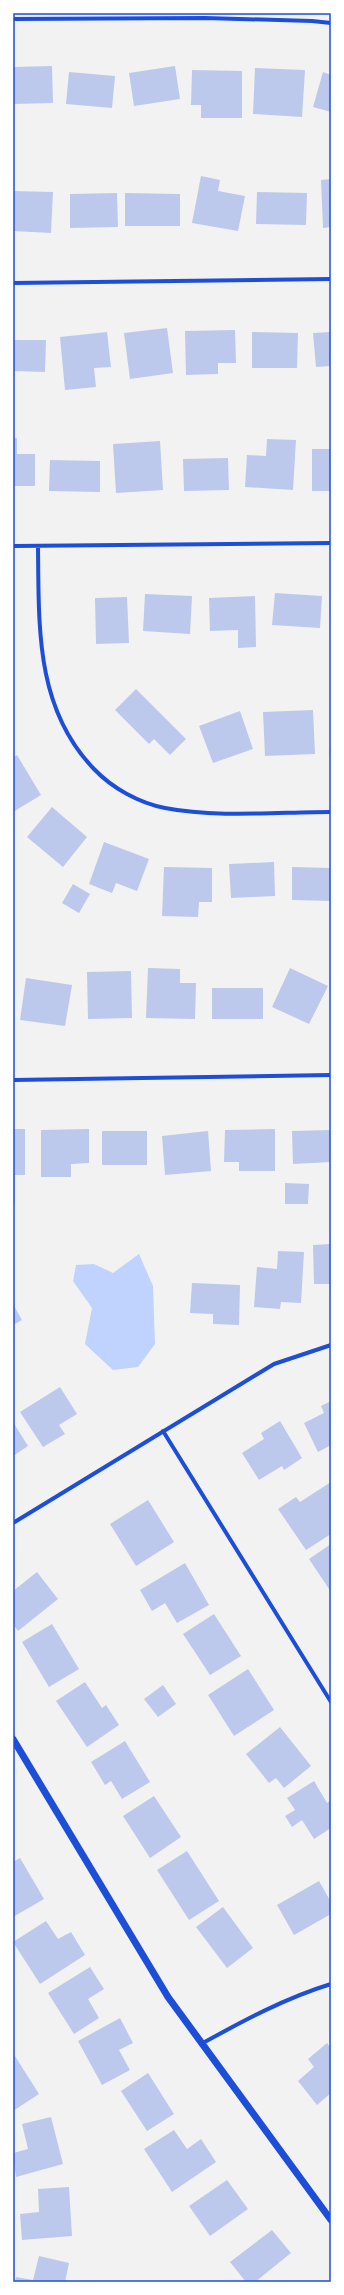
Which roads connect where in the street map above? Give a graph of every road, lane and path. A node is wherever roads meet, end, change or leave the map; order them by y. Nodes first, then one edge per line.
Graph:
1 (205, 15) edge
2 (13, 19) edge
3 (331, 23) edge
4 (331, 279) edge
5 (13, 283) edge
6 (331, 543) edge
7 (13, 546) edge
8 (38, 547) junction
9 (331, 812) edge
10 (331, 1076) edge
11 (13, 1080) edge
12 (331, 1345) edge
13 (163, 1431) junction
14 (13, 1523) edge
15 (331, 1702) edge
16 (13, 1739) edge
17 (331, 1984) edge
18 (201, 2044) junction
19 (331, 2220) edge

1 - 2 street
1 - 3 street
4 - 5 street
6 - 8 street
7 - 8 street
8 - 9 street
10 - 11 street
12 - 13 street
13 - 14 street
13 - 15 street
16 - 18 street
17 - 18 street
18 - 19 street

